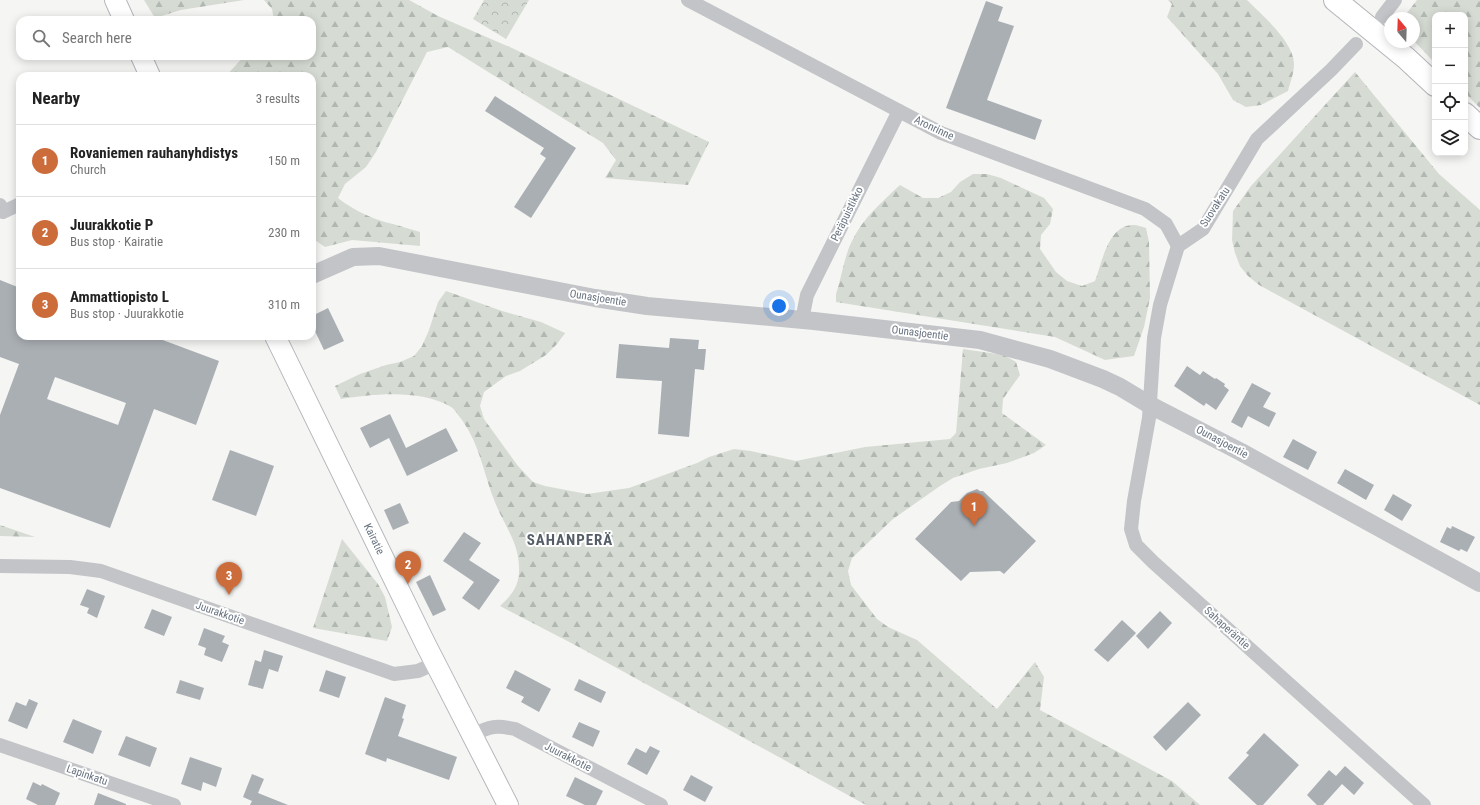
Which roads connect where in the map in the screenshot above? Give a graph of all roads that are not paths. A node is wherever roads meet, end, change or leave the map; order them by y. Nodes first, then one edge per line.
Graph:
1 (115, 0) edge
2 (688, 0) edge
3 (1335, 0) edge
4 (1395, 0) edge
5 (122, 16) edge
6 (1382, 17) dead end
7 (1356, 44) dead end
8 (142, 60) edge
9 (148, 72) edge
10 (1434, 84) edge
11 (899, 111) junction
12 (1468, 117) edge
13 (1480, 128) edge
14 (0, 206) edge
15 (16, 206) edge
16 (1178, 246) junction
17 (316, 273) edge
18 (802, 320) junction
19 (277, 340) edge
20 (1150, 405) junction
21 (0, 566) edge
22 (1480, 583) edge
23 (436, 664) junction
24 (473, 735) junction
25 (0, 745) edge
26 (174, 805) edge
27 (508, 805) edge
28 (662, 805) edge
29 (1424, 805) edge

1 - 5 main road
2 - 11 street, Aronrinne
3 - 10 main road
4 - 6 street
7 - 16 street, Suovakatu
8 - 9 main road
11 - 16 street, Aronrinne
11 - 18 street, Peräpuistikko
12 - 13 main road
14 - 15 street
16 - 20 street
17 - 18 street, Ounasjoentie
18 - 20 street, Ounasjoentie
19 - 23 main road, Kairatie
20 - 22 street, Ounasjoentie
20 - 29 street, Sahaperäntie
21 - 23 street, Juurakkotie
23 - 24 main road, Kairatie
24 - 27 main road, Kairatie
24 - 28 street, Juurakkotie
25 - 26 street, Lapinkatu

